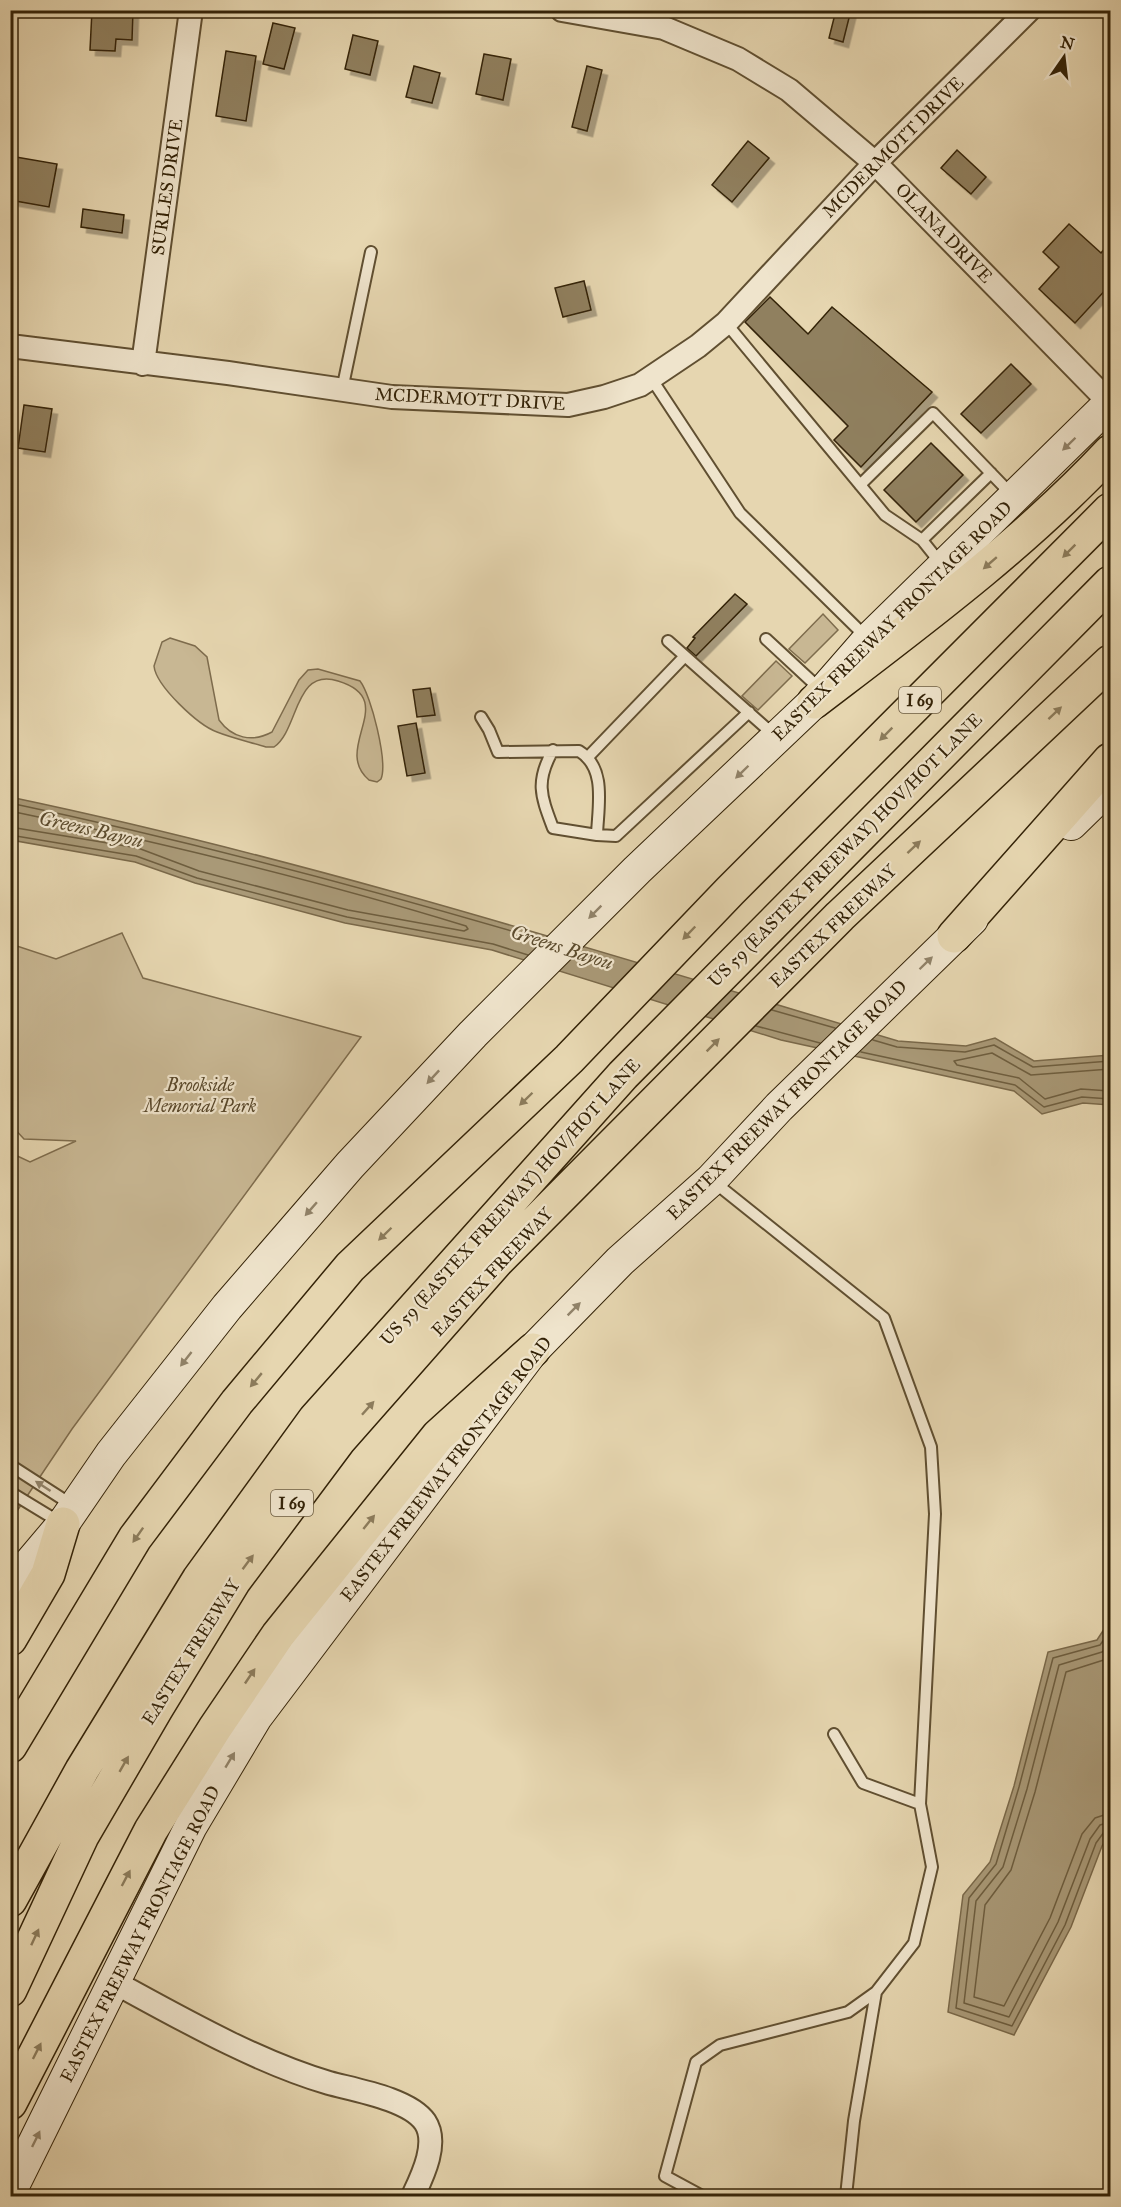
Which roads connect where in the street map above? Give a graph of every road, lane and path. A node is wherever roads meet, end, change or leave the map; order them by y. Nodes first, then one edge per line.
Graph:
1 (191, 10) edge
2 (562, 10) edge
3 (1029, 10) edge
4 (875, 163) junction
5 (371, 252) dead end
6 (726, 323) junction
7 (10, 346) edge
8 (143, 364) junction
9 (651, 378) junction
10 (342, 390) junction
11 (1110, 403) edge
12 (1110, 452) edge
13 (991, 473) junction
14 (860, 485) junction
15 (1015, 497) junction
16 (1110, 510) edge
17 (922, 540) junction
18 (943, 566) junction
19 (1110, 583) edge
20 (766, 639) dead end
21 (869, 639) junction
22 (668, 640) dead end
23 (685, 656) junction
24 (1110, 662) edge
25 (818, 697) junction
26 (748, 712) junction
27 (481, 717) dead end
28 (777, 737) junction
29 (553, 750) junction
30 (588, 757) junction
31 (1110, 760) edge
32 (1110, 786) edge
33 (597, 835) junction
34 (954, 936) junction
35 (711, 1180) junction
36 (533, 1350) junction
37 (10, 1465) edge
38 (10, 1492) edge
39 (69, 1515) junction
40 (10, 1596) edge
41 (10, 1639) edge
42 (834, 1734) dead end
43 (10, 1746) edge
44 (920, 1804) junction
45 (10, 1900) edge
46 (114, 1982) junction
47 (10, 1990) edge
48 (876, 1992) junction
49 (10, 2103) edge
50 (10, 2192) edge
51 (413, 2196) edge
52 (702, 2196) edge
53 (846, 2196) edge

1 - 8 street, SURLES DRIVE
2 - 4 street, OLANA DRIVE
3 - 4 street, MCDERMOTT DRIVE
4 - 6 street, MCDERMOTT DRIVE
4 - 11 street, OLANA DRIVE
5 - 10 lane
6 - 9 street, MCDERMOTT DRIVE
6 - 14 lane
7 - 8 street, MCDERMOTT DRIVE
8 - 10 street, MCDERMOTT DRIVE
9 - 10 street, MCDERMOTT DRIVE
9 - 21 lane
11 -> 15 main road, EASTEX FREEWAY FRONTAGE ROAD
12 -> 25 highway
13 - 14 lane
13 - 15 lane
13 - 17 lane
14 - 17 lane
15 - 18 main road, EASTEX FREEWAY FRONTAGE ROAD
16 -> 43 highway, I 69
17 - 18 lane
18 - 21 main road, EASTEX FREEWAY FRONTAGE ROAD
19 - 45 highway, US 59 (EASTEX FREEWAY) HOV/HOT LANE / I 69
20 - 25 lane
21 - 25 main road, EASTEX FREEWAY FRONTAGE ROAD
22 - 23 lane
23 - 26 lane
23 - 30 lane
47 -> 24 highway, EASTEX FREEWAY / I 69
25 - 28 main road, EASTEX FREEWAY FRONTAGE ROAD
26 - 28 lane
26 - 33 lane
27 - 29 lane
28 -> 39 main road, EASTEX FREEWAY FRONTAGE ROAD
29 - 30 lane
29 - 33 lane
30 - 33 lane
31 - 34 highway
32 - 34 main road, EASTEX FREEWAY FRONTAGE ROAD
35 -> 34 main road, EASTEX FREEWAY FRONTAGE ROAD
36 -> 35 main road, EASTEX FREEWAY FRONTAGE ROAD
35 - 44 lane
46 -> 36 main road, EASTEX FREEWAY FRONTAGE ROAD
49 -> 36 highway
39 -> 37 lane
38 - 39 lane
39 - 40 main road, EASTEX FREEWAY FRONTAGE ROAD
39 - 41 highway
42 - 44 lane
44 - 48 lane
50 -> 46 main road, EASTEX FREEWAY FRONTAGE ROAD
46 - 51 street
48 - 52 lane
48 - 53 lane

